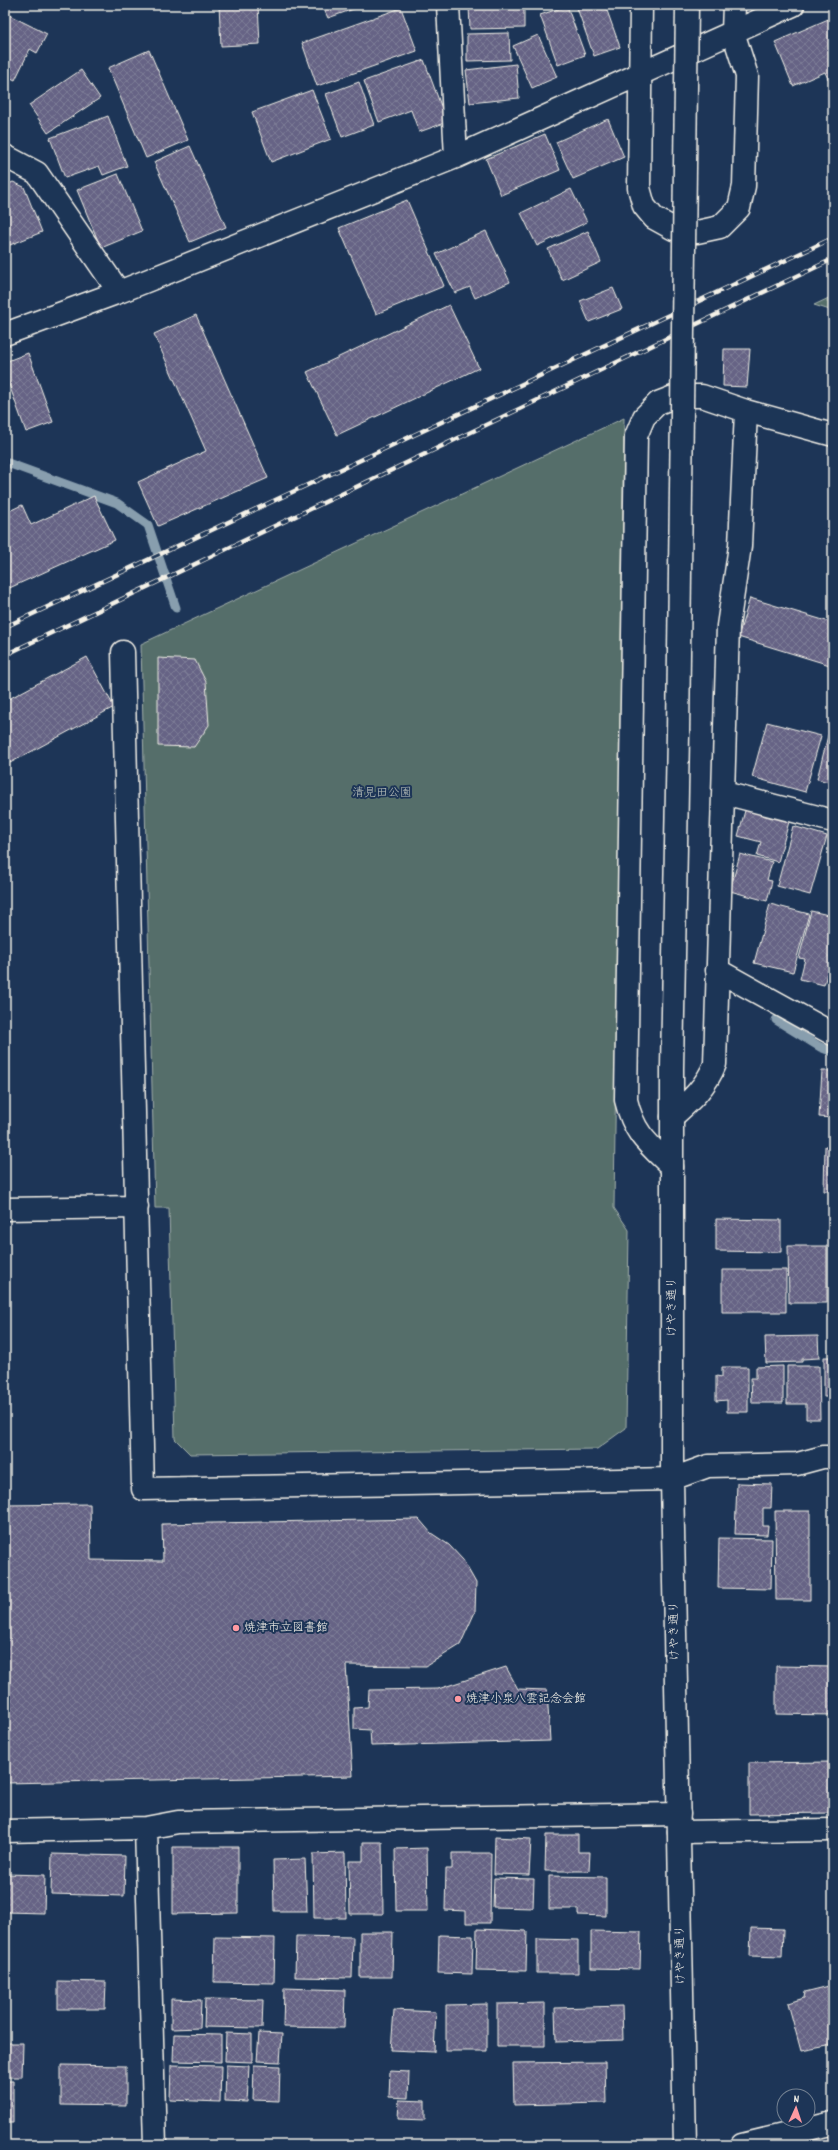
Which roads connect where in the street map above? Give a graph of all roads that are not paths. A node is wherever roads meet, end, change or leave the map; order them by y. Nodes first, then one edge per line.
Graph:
1 (448, 5) edge
2 (642, 5) edge
3 (687, 5) edge
4 (734, 5) edge
5 (793, 5) edge
6 (733, 32) junction
7 (641, 73) junction
8 (5, 156) edge
9 (456, 158) junction
10 (119, 292) junction
11 (5, 334) edge
12 (746, 411) junction
13 (833, 435) edge
14 (123, 652) dead end
15 (724, 793) junction
16 (833, 821) edge
17 (717, 970) junction
18 (833, 1034) edge
19 (672, 1117) junction
20 (672, 1167) junction
21 (136, 1208) junction
22 (5, 1209) edge
23 (833, 1457) edge
24 (672, 1479) junction
25 (679, 1823) junction
26 (146, 1828) junction
27 (833, 1830) edge
28 (5, 1831) edge
29 (833, 2122) edge
30 (155, 2145) edge
31 (685, 2145) edge
32 (742, 2145) edge

1 - 9 street
2 - 7 street
3 - 19 street, けやき通り, bridge
4 - 6 street
5 - 6 street
6 - 7 street
6 - 7 street
7 - 9 street
8 - 10 street
9 - 10 street
10 - 11 street
12 - 13 street
12 - 15 street
12 - 20 street
14 - 21 street
15 - 16 street
15 - 17 street
17 - 18 street
17 - 19 street
19 - 20 street, けやき通り
20 - 24 street, けやき通り
21 - 22 street
21 - 24 street
23 - 24 street
24 - 25 street, けやき通り
25 - 26 street
25 - 27 street
25 - 31 street, けやき通り
26 - 28 street
26 - 30 street
29 - 32 street

